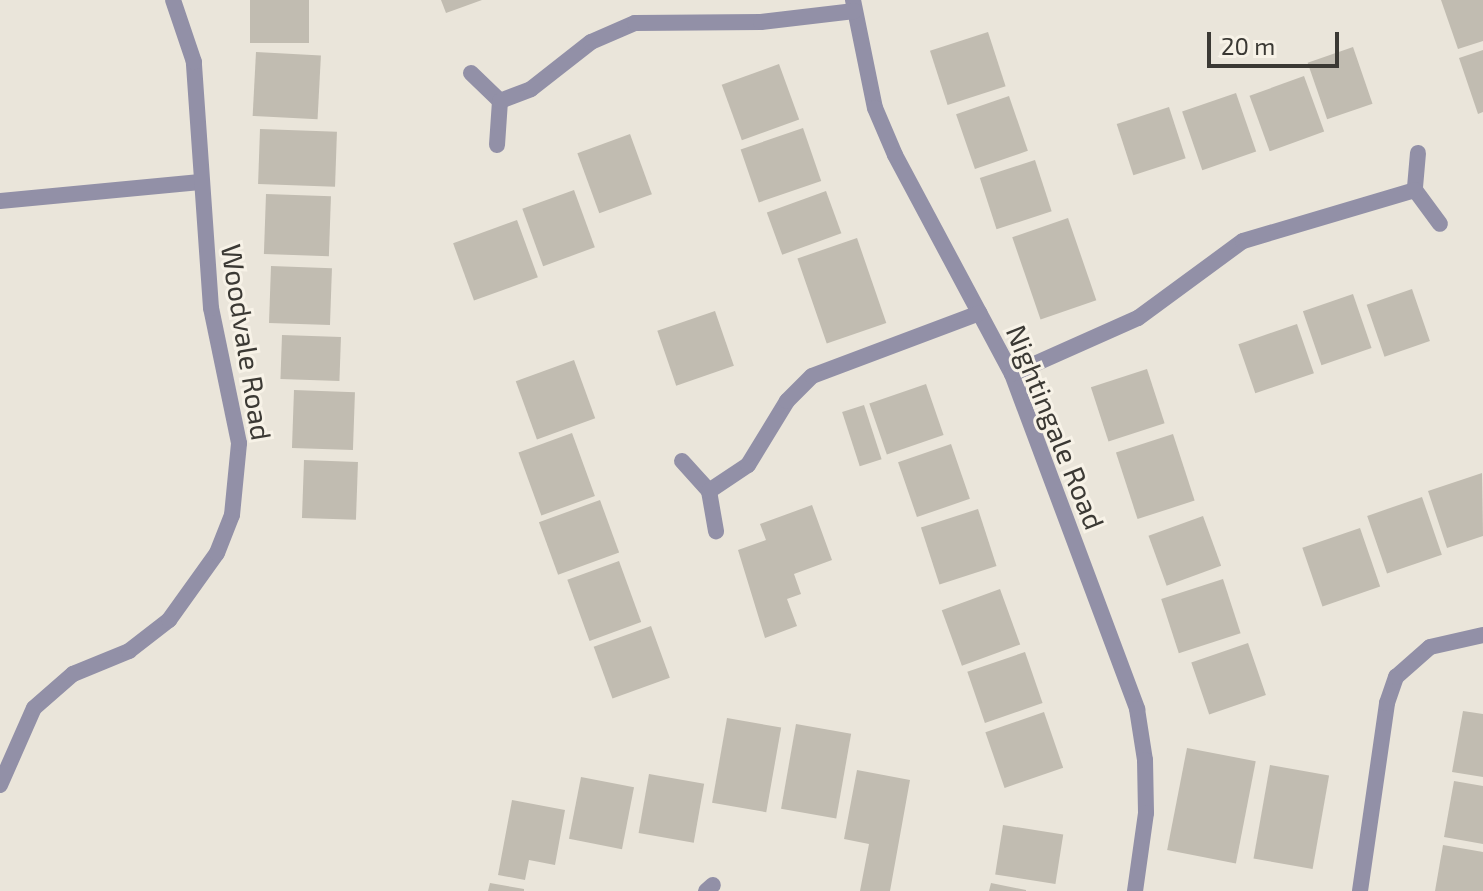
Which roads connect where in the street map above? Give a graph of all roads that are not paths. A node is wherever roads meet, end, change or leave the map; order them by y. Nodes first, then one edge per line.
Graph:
1 (173, 0) edge
2 (853, 5) edge
3 (471, 73) dead end
4 (500, 101) junction
5 (497, 145) dead end
6 (1418, 153) dead end
7 (200, 182) junction
8 (1415, 190) junction
9 (0, 201) edge
10 (1440, 224) dead end
11 (980, 313) junction
12 (1012, 374) junction
13 (682, 461) dead end
14 (709, 491) junction
15 (716, 531) dead end
16 (1483, 635) edge
17 (0, 785) edge
18 (1135, 891) edge
19 (1360, 891) edge

1 - 7 street, Woodvale Road
2 - 4 street
2 - 11 street, Nightingale Road
3 - 4 street
4 - 5 street
6 - 8 street
7 - 9 street
7 - 17 street, Woodvale Road
8 - 10 street
8 - 12 street
11 - 12 street, Nightingale Road
11 - 14 street
12 - 18 street, Nightingale Road
13 - 14 street
14 - 15 street
16 - 19 street

